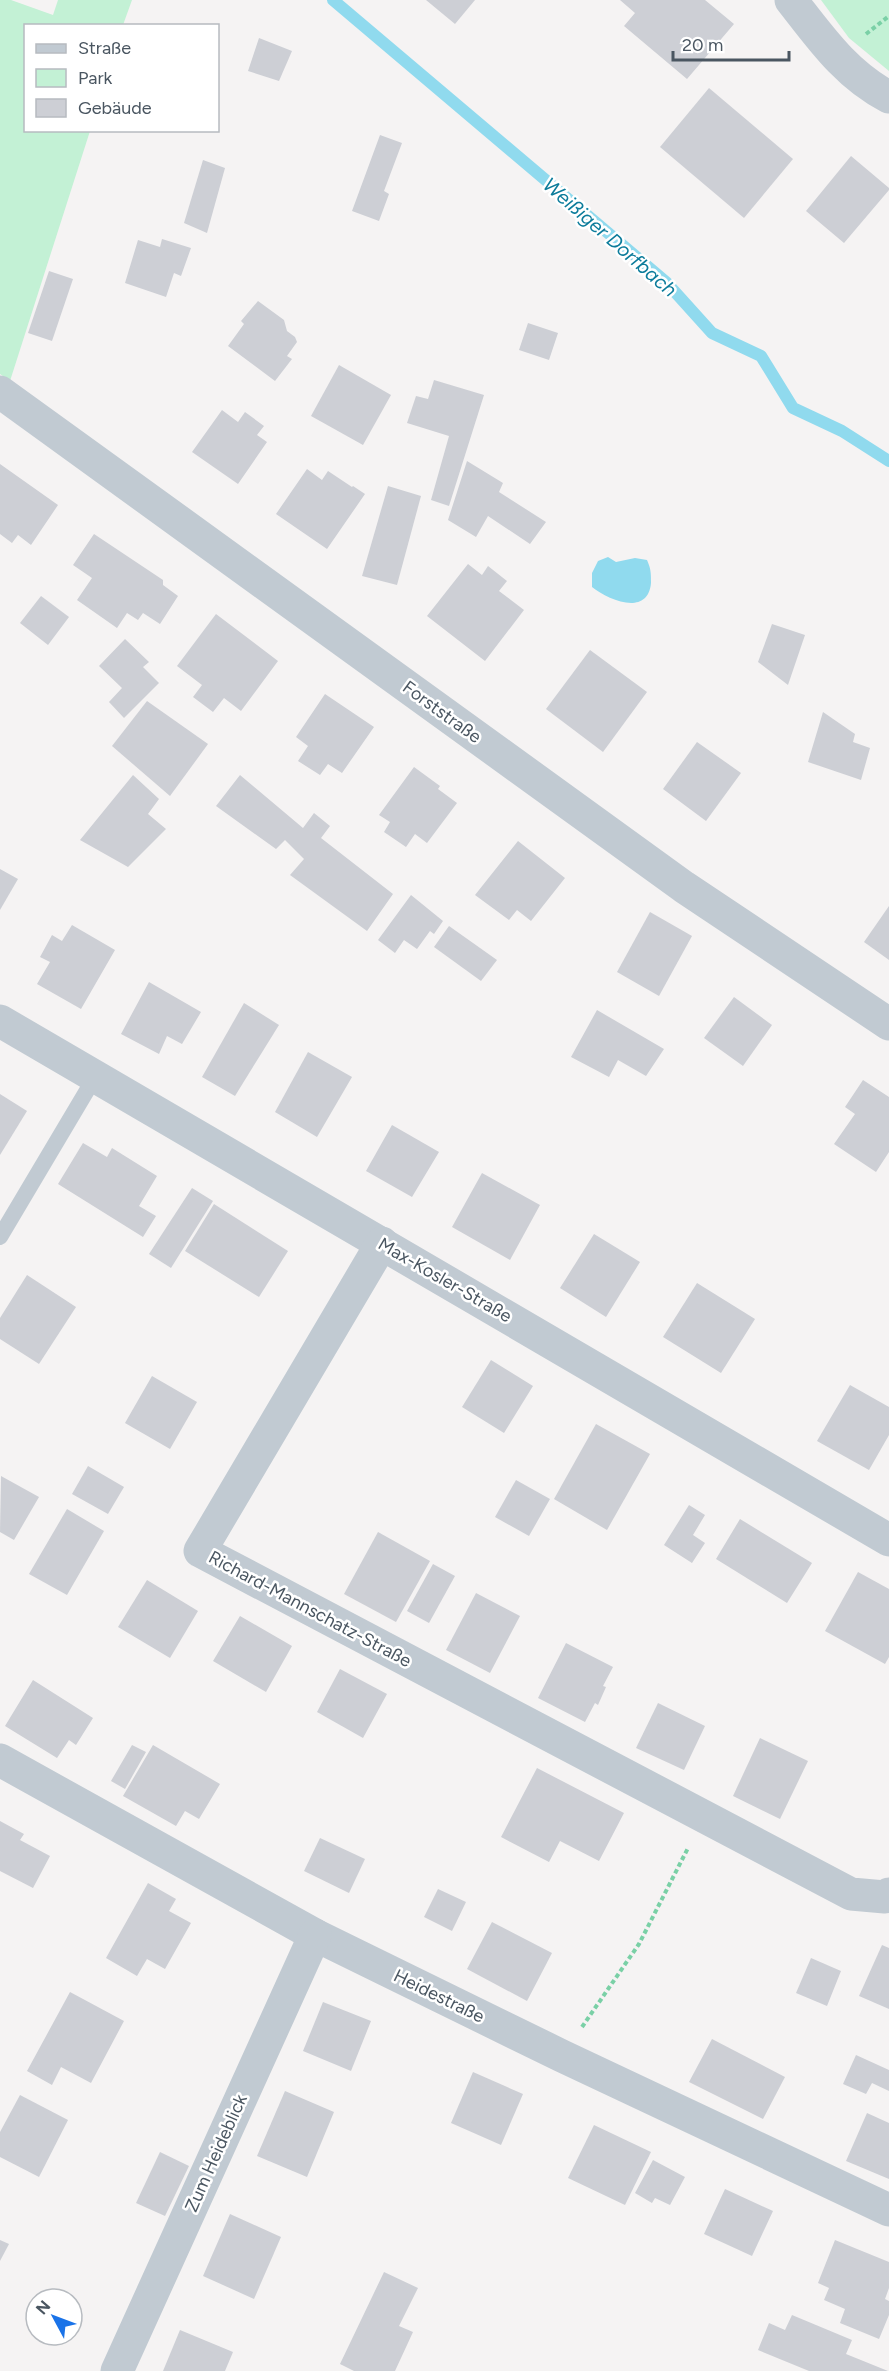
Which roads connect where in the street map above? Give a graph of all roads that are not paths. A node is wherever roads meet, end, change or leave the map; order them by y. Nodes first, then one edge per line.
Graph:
1 (791, 0) edge
2 (889, 97) edge
3 (0, 392) edge
4 (0, 1021) edge
5 (889, 1024) edge
6 (95, 1077) junction
7 (0, 1237) edge
8 (382, 1243) junction
9 (889, 1540) edge
10 (0, 1760) edge
11 (889, 1894) edge
12 (315, 1935) junction
13 (889, 2210) edge
14 (117, 2371) edge

1 - 2 street
3 - 5 street, Forststraße
4 - 6 street, Max-Kosler-Straße
6 - 7 lane
6 - 8 street, Max-Kosler-Straße
8 - 9 street, Max-Kosler-Straße
8 - 11 street, Richard-Mannschatz-Straße
10 - 12 street, Heidestraße
12 - 13 street, Heidestraße
12 - 14 street, Zum Heideblick

